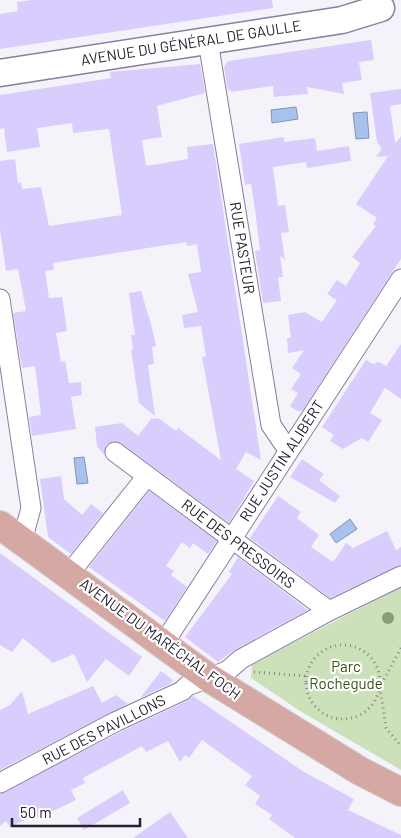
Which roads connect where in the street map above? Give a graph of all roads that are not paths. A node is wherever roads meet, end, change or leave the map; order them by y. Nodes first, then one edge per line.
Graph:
1 (391, 8) edge
2 (208, 41) junction
3 (0, 73) edge
4 (401, 279) edge
5 (0, 299) edge
6 (288, 450) junction
7 (114, 452) dead end
8 (147, 476) junction
9 (0, 525) edge
10 (231, 540) junction
11 (22, 541) junction
12 (69, 574) junction
13 (401, 576) edge
14 (329, 611) junction
15 (161, 643) junction
16 (209, 678) junction
17 (0, 782) edge
18 (401, 792) edge

1 - 2 main road, AVENUE DU GÉNÉRAL DE GAULLE
2 - 3 main road, AVENUE DU GÉNÉRAL DE GAULLE
2 - 6 street, RUE PASTEUR
4 - 6 street, RUE JUSTIN ALIBERT
5 - 11 street
6 - 10 street, RUE JUSTIN ALIBERT
7 - 8 street, RUE DES PRESSOIRS
8 - 10 street, RUE DES PRESSOIRS
8 - 12 street
9 - 11 main road, AVENUE DU MARÉCHAL FOCH
10 - 14 street, RUE DES PRESSOIRS
10 - 15 street, RUE JUSTIN ALIBERT
11 - 12 main road, AVENUE DU MARÉCHAL FOCH
12 - 15 main road, AVENUE DU MARÉCHAL FOCH
13 - 14 street, RUE DES PAVILLONS
14 - 16 street, RUE DES PAVILLONS
15 - 16 main road, AVENUE DU MARÉCHAL FOCH
16 - 17 street, RUE DES PAVILLONS
16 - 18 main road, AVENUE DU MARÉCHAL FOCH

